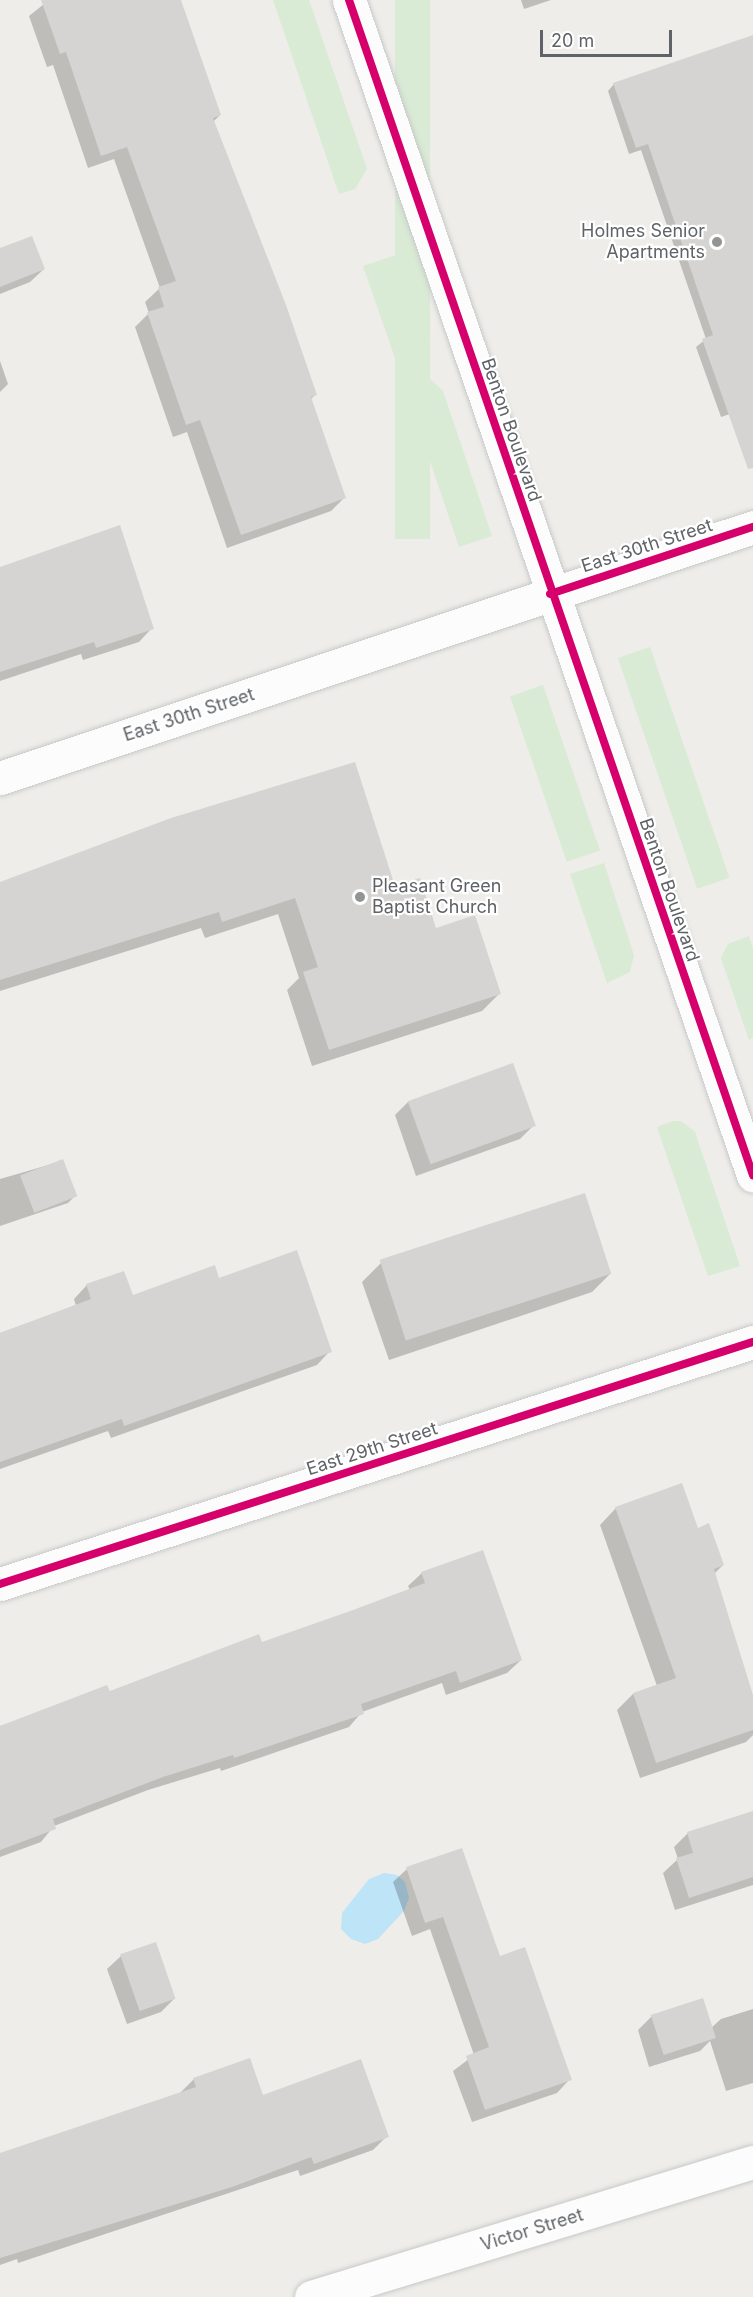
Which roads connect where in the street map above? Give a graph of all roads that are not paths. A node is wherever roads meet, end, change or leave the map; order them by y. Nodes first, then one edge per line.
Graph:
1 (349, 0) edge
2 (753, 527) edge
3 (550, 594) junction
4 (0, 778) edge
5 (753, 1175) edge
6 (753, 1342) edge
7 (0, 1584) edge
8 (753, 2162) edge
9 (311, 2297) edge

1 - 3 street, Benton Boulevard
2 - 3 street, East 30th Street
3 - 4 street, East 30th Street
3 - 5 street, Benton Boulevard
6 - 7 street, East 29th Street
8 - 9 street, Victor Street

